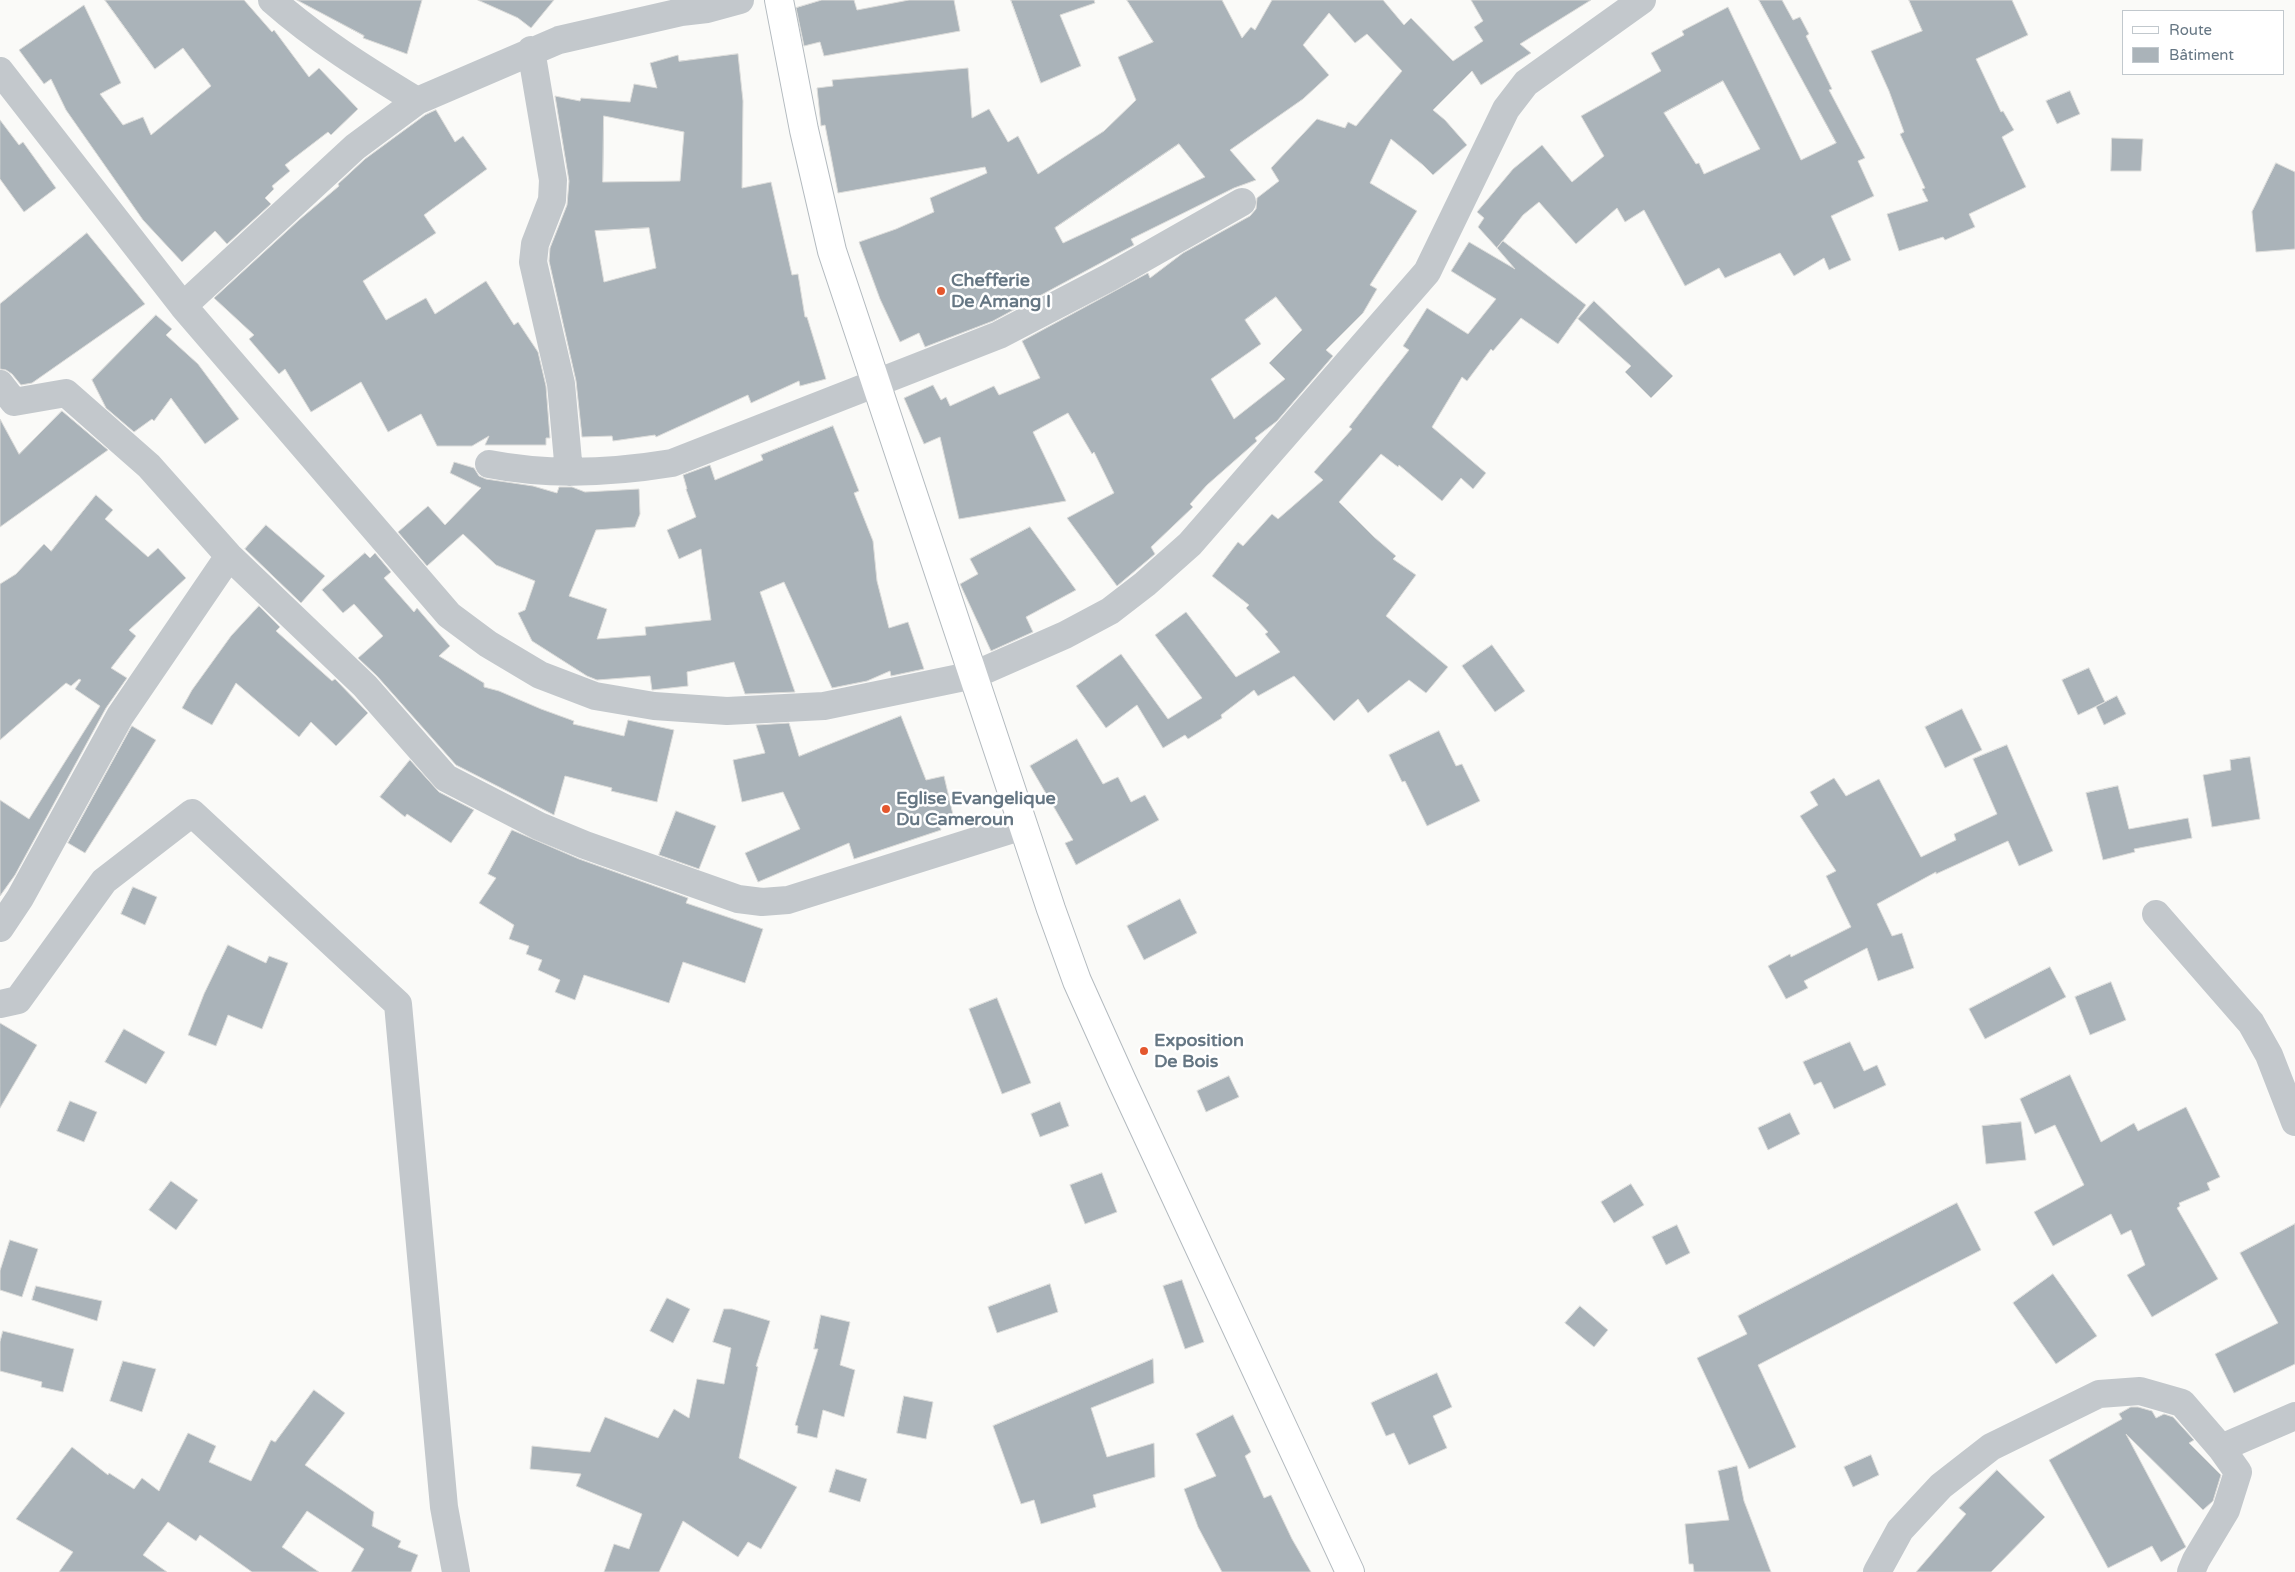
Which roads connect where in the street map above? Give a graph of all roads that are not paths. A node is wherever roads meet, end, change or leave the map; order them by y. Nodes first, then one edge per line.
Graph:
1 (272, 0) edge
2 (647, 0) edge
3 (740, 0) edge
4 (779, 0) edge
5 (1642, 0) edge
6 (680, 12) junction
7 (531, 50) junction
8 (0, 71) edge
9 (417, 101) junction
10 (1242, 202) dead end
11 (183, 306) junction
12 (0, 384) edge
13 (877, 385) junction
14 (489, 464) dead end
15 (569, 472) junction
16 (229, 556) junction
17 (974, 675) junction
18 (1023, 826) junction
19 (2156, 914) dead end
20 (0, 928) edge
21 (0, 1004) edge
22 (2295, 1122) edge
23 (2295, 1416) edge
24 (2221, 1448) junction
25 (456, 1572) edge
26 (1350, 1572) edge
27 (1877, 1572) edge
28 (2192, 1572) edge

1 - 9 street
2 - 6 street
3 - 6 street
4 - 13 main road
5 - 17 street
6 - 7 street
7 - 9 street
7 - 15 street
8 - 11 street
9 - 11 street
10 - 13 street
11 - 17 street
12 - 16 street
13 - 15 street
13 - 17 main road
14 - 15 street
16 - 18 street
16 - 20 street
17 - 18 main road
18 - 26 main road
19 - 22 street
21 - 25 street
23 - 24 street
24 - 27 street
24 - 28 street

